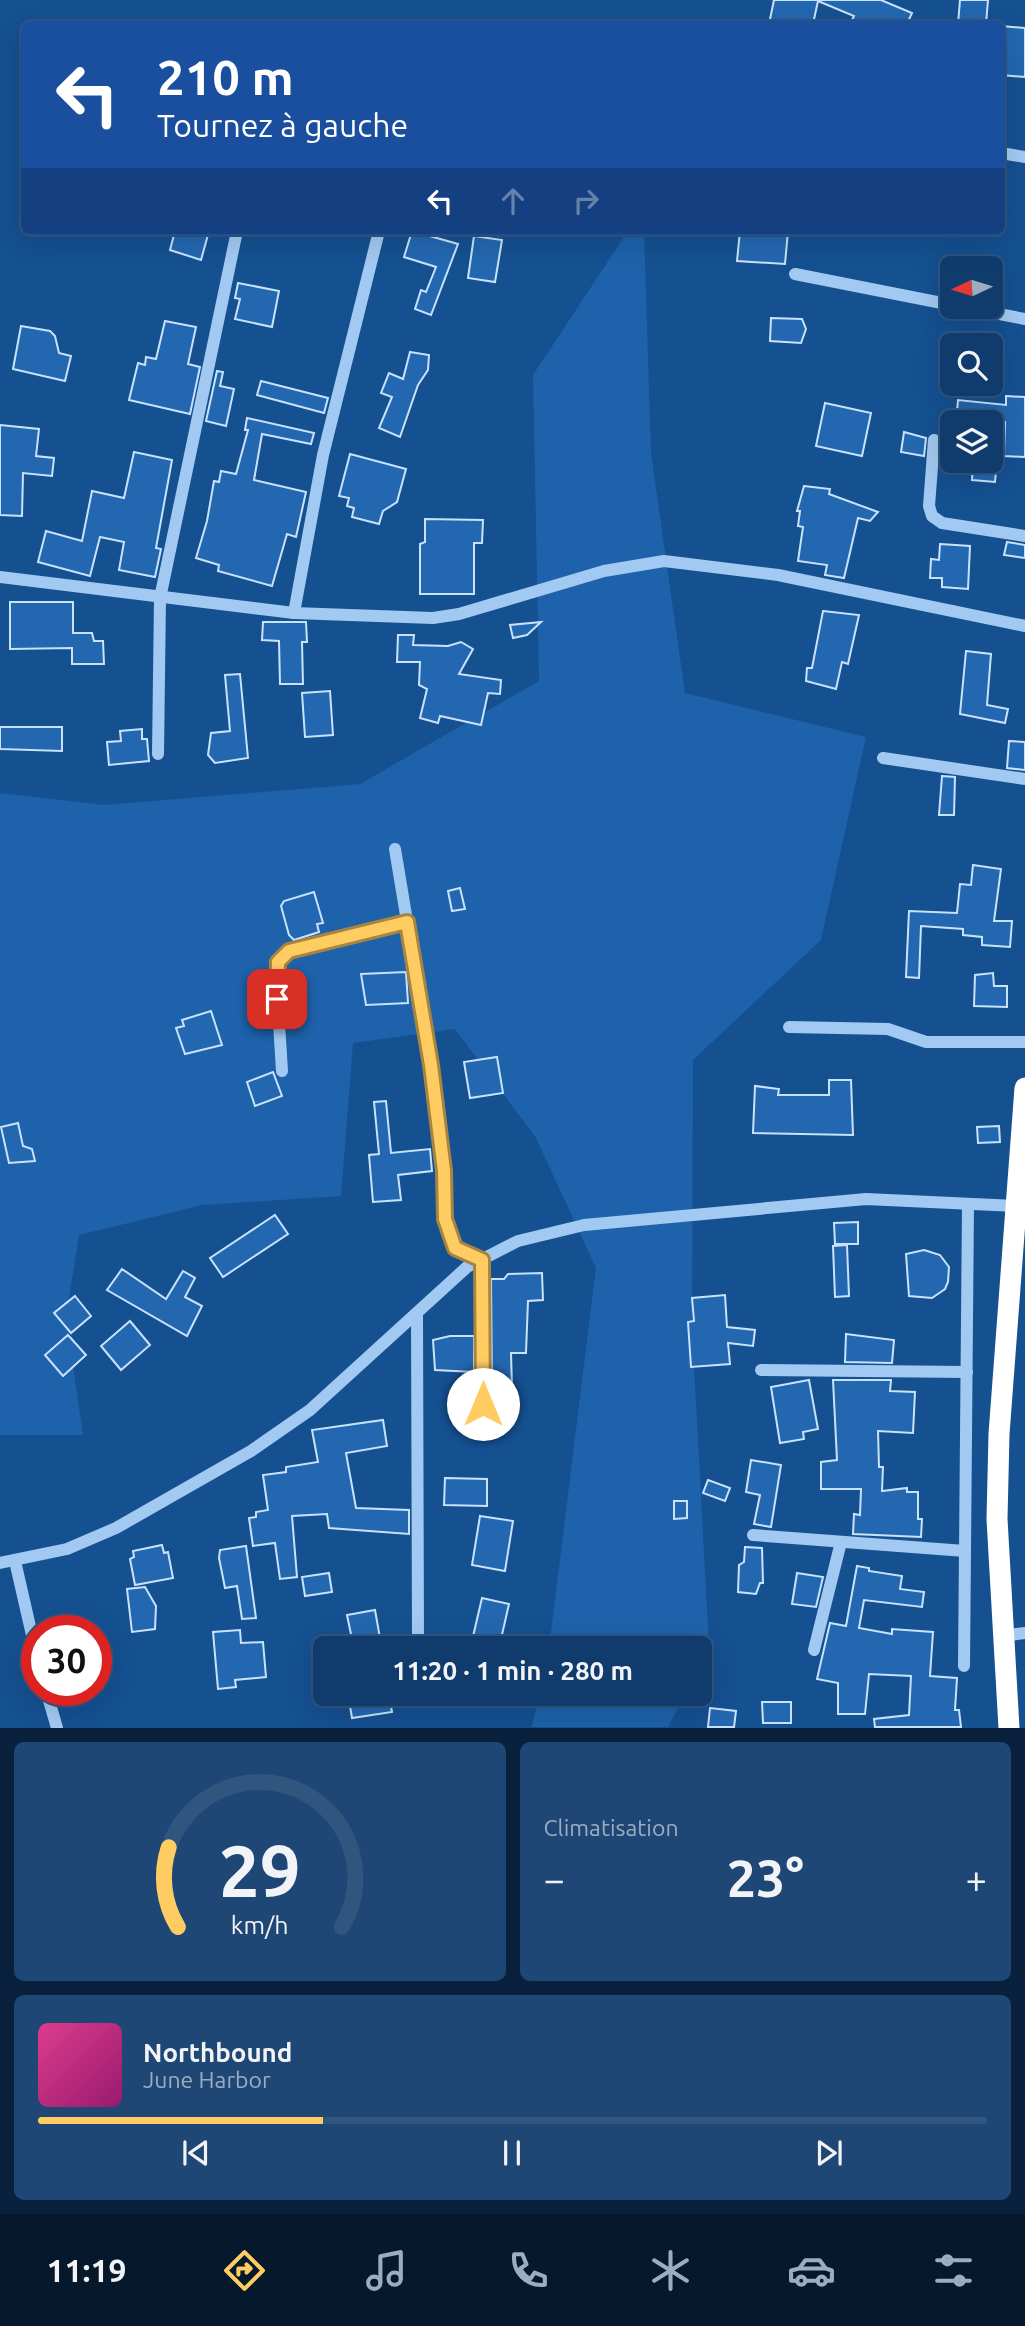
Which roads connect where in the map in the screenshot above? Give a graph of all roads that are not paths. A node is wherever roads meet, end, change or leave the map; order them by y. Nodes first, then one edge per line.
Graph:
1 (1005, 154) edge
2 (1025, 158) edge
3 (236, 235) edge
4 (378, 235) edge
5 (795, 274) dead end
6 (940, 303) edge
7 (1003, 315) edge
8 (1025, 319) edge
9 (934, 440) dead end
10 (1025, 536) edge
11 (0, 577) edge
12 (160, 598) junction
13 (294, 613) junction
14 (1025, 626) edge
15 (158, 754) dead end
16 (883, 758) dead end
17 (1025, 779) edge
18 (395, 849) dead end
19 (407, 922) junction
20 (789, 1027) dead end
21 (1025, 1042) edge
22 (282, 1071) dead end
23 (1025, 1087) edge
24 (968, 1204) junction
25 (1018, 1220) edge
26 (482, 1260) junction
27 (417, 1314) junction
28 (761, 1370) dead end
29 (967, 1372) junction
30 (483, 1404) dead end
31 (754, 1535) dead end
32 (841, 1542) junction
33 (965, 1551) junction
34 (15, 1561) junction
35 (0, 1563) edge
36 (27, 1615) edge
37 (1025, 1633) edge
38 (418, 1636) edge
39 (1002, 1636) junction
40 (814, 1650) dead end
41 (964, 1666) dead end
42 (51, 1706) edge
43 (57, 1727) edge
44 (1009, 1727) edge

1 - 2 street
3 - 12 street
4 - 13 street
5 - 6 street
7 - 8 street
9 - 10 street
11 - 12 street
12 - 13 street
12 - 15 street
13 - 14 street
16 - 17 street
18 - 19 street
19 - 22 street
19 - 26 street
20 - 21 street
23 - 25 highway
24 - 25 street
24 - 26 street
24 - 29 street
25 - 39 highway
26 - 27 street
26 - 30 street
27 - 34 street
27 - 38 street
28 - 29 street
29 - 33 street
31 - 32 street
32 - 33 street
32 - 40 street
33 - 41 street
34 - 35 street
34 - 36 street
37 - 39 street
39 - 44 highway
42 - 43 street

